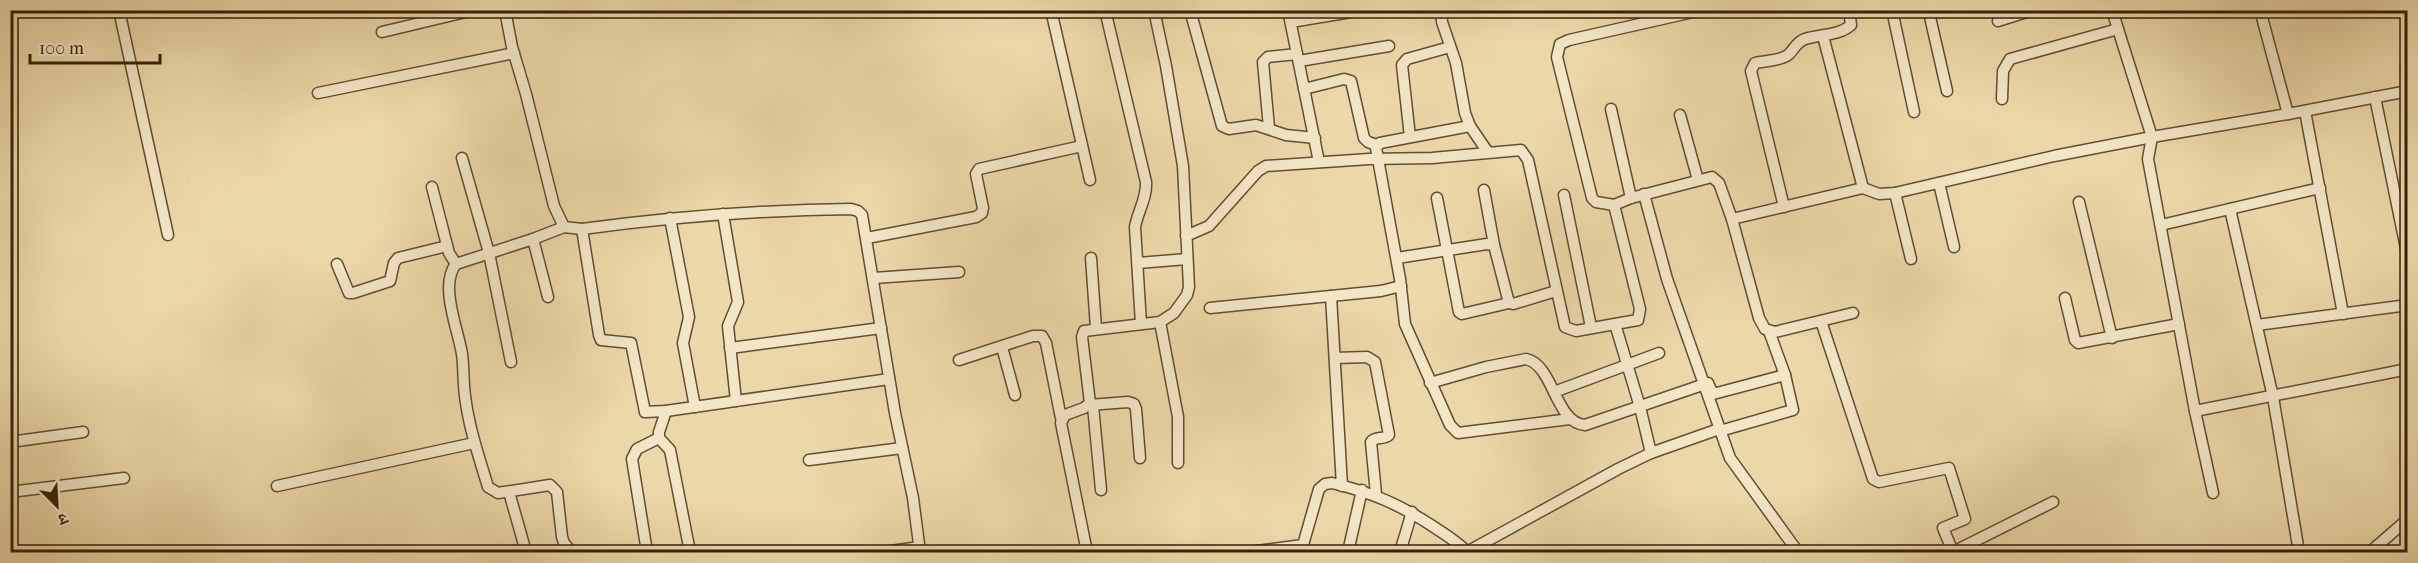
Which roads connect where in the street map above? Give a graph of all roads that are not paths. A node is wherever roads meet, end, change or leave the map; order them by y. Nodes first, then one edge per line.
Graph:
1 (119, 10) edge
2 (474, 10) edge
3 (505, 10) edge
4 (1051, 10) edge
5 (1105, 10) edge
6 (1154, 10) edge
7 (1190, 10) edge
8 (1288, 10) edge
9 (1363, 10) edge
10 (1441, 10) edge
11 (1702, 10) edge
12 (1849, 10) edge
13 (1892, 10) edge
14 (1931, 10) edge
15 (2033, 10) edge
16 (2112, 10) edge
17 (2260, 10) edge
18 (2405, 10) edge
19 (2408, 16) edge
20 (1998, 21) dead end
21 (1291, 22) junction
22 (2118, 29) junction
23 (382, 32) dead end
24 (1823, 36) junction
25 (1389, 46) dead end
26 (1450, 47) junction
27 (514, 53) junction
28 (1298, 58) junction
29 (1304, 89) junction
30 (1947, 91) dead end
31 (2408, 91) edge
32 (318, 93) dead end
33 (2374, 97) junction
34 (2002, 99) dead end
35 (1611, 109) dead end
36 (2305, 111) junction
37 (1914, 112) dead end
38 (2288, 114) junction
39 (1680, 115) dead end
40 (1470, 126) junction
41 (1269, 128) junction
42 (1410, 137) junction
43 (2152, 137) junction
44 (1315, 138) junction
45 (1377, 145) junction
46 (1082, 146) junction
47 (1487, 151) junction
48 (462, 158) dead end
49 (1378, 159) junction
50 (1320, 162) junction
51 (1090, 180) dead end
52 (1698, 180) junction
53 (1939, 183) junction
54 (432, 188) dead end
55 (1863, 188) junction
56 (2320, 188) junction
57 (1484, 190) dead end
58 (1895, 193) junction
59 (1644, 194) junction
60 (1564, 195) dead end
61 (1437, 198) dead end
62 (1631, 198) junction
63 (2079, 202) dead end
64 (1614, 204) junction
65 (1784, 207) junction
66 (2230, 209) junction
67 (723, 214) junction
68 (670, 218) junction
69 (1732, 219) junction
70 (2160, 225) junction
71 (564, 227) junction
72 (582, 229) junction
73 (2405, 231) edge
74 (168, 235) dead end
75 (1186, 236) junction
76 (867, 238) junction
77 (533, 240) junction
78 (1494, 245) junction
79 (447, 246) junction
80 (1954, 247) dead end
81 (1446, 250) junction
82 (489, 253) junction
83 (1091, 258) dead end
84 (1396, 258) junction
85 (2408, 258) edge
86 (1187, 259) junction
87 (1911, 259) dead end
88 (1138, 263) junction
89 (337, 264) dead end
90 (456, 264) junction
91 (958, 272) dead end
92 (874, 278) junction
93 (1401, 286) junction
94 (1556, 291) junction
95 (1331, 296) junction
96 (548, 297) dead end
97 (2065, 298) dead end
98 (1509, 303) junction
99 (2408, 305) edge
100 (1210, 308) dead end
101 (1853, 313) dead end
102 (2343, 314) junction
103 (1821, 321) junction
104 (1160, 322) junction
105 (1141, 324) junction
106 (1615, 324) junction
107 (2179, 324) junction
108 (2257, 325) junction
109 (1591, 327) junction
110 (881, 328) junction
111 (1096, 328) junction
112 (1769, 331) junction
113 (2112, 338) junction
114 (1002, 347) junction
115 (730, 348) junction
116 (1659, 353) dead end
117 (1335, 358) junction
118 (959, 360) dead end
119 (512, 362) dead end
120 (1628, 365) junction
121 (2408, 369) edge
122 (1785, 375) junction
123 (889, 379) junction
124 (1430, 383) junction
125 (1703, 385) junction
126 (1554, 392) junction
127 (1015, 395) dead end
128 (2273, 397) junction
129 (736, 401) junction
130 (1091, 406) junction
131 (695, 407) junction
132 (1641, 407) junction
133 (666, 411) junction
134 (2195, 411) junction
135 (1061, 418) junction
136 (1570, 419) junction
137 (1720, 430) junction
138 (83, 432) dead end
139 (659, 438) junction
140 (10, 442) edge
141 (474, 443) junction
142 (902, 448) junction
143 (1651, 453) junction
144 (1140, 458) dead end
145 (809, 460) dead end
146 (1178, 463) dead end
147 (124, 478) dead end
148 (277, 486) dead end
149 (1342, 486) junction
150 (1101, 490) dead end
151 (1362, 490) junction
152 (10, 492) edge
153 (509, 492) junction
154 (2214, 493) dead end
155 (1376, 494) junction
156 (2053, 502) dead end
157 (1412, 512) junction
158 (2408, 519) edge
159 (1302, 548) edge
160 (920, 550) edge
161 (526, 552) edge
162 (572, 552) edge
163 (647, 552) edge
164 (690, 552) edge
165 (883, 552) edge
166 (1088, 552) edge
167 (1248, 552) edge
168 (1348, 552) edge
169 (1400, 552) edge
170 (1467, 552) edge
171 (1798, 552) edge
172 (1953, 552) edge
173 (2299, 552) edge
174 (2370, 552) edge

1 - 74 street
2 - 23 street
3 - 27 street
4 - 46 street
5 - 88 street
6 - 75 street
7 - 41 street
8 - 21 street
9 - 21 street
10 - 26 street
11 - 64 street
12 - 24 street
13 - 37 street
14 - 30 street
15 - 20 street
16 - 22 street
17 - 38 street
18 - 19 street
21 - 28 street
22 - 34 street
22 - 43 street
24 - 55 street
24 - 65 street
25 - 28 street
26 - 40 street
26 - 42 street
27 - 32 street
27 - 71 street
28 - 29 street
28 - 41 street
29 - 44 street
29 - 45 street
31 - 33 street
33 - 36 street
33 - 73 street
35 - 62 street
36 - 38 street
36 - 56 street
38 - 43 street
39 - 52 street
40 - 42 street
40 - 47 street
41 - 44 street
42 - 45 street
43 - 53 street
43 - 70 street
44 - 50 street
45 - 49 street
46 - 51 street
46 - 76 street
47 - 49 street
47 - 94 street
48 - 82 street
49 - 50 street
49 - 84 street
50 - 75 street
52 - 59 street
52 - 69 street
53 - 58 street
53 - 80 street
54 - 79 street
55 - 58 street
55 - 65 street
56 - 66 street
56 - 102 street
57 - 78 street
58 - 87 street
59 - 62 street
59 - 125 street
60 - 109 street
61 - 81 street
62 - 64 street
63 - 113 street
64 - 106 street
65 - 69 street
66 - 70 street
66 - 108 street
67 - 68 street
67 - 76 street
67 - 115 street
68 - 72 street
68 - 131 street
69 - 112 street
70 - 107 street
71 - 72 street
71 - 77 street
72 - 133 street
73 - 85 street
75 - 86 street
76 - 92 street
77 - 82 street
77 - 96 street
78 - 81 street
78 - 98 street
79 - 89 street
79 - 90 street
81 - 84 street
81 - 98 street
82 - 90 street
82 - 119 street
83 - 111 street
84 - 93 street
86 - 88 street
86 - 104 street
88 - 105 street
90 - 141 street
91 - 92 street
92 - 110 street
93 - 95 street
93 - 124 street
94 - 98 street
94 - 109 street
95 - 100 street
95 - 117 street
97 - 113 street
99 - 102 street
101 - 103 street
102 - 108 street
103 - 112 street
103 - 172 street
104 - 105 street
104 - 146 street
105 - 111 street
106 - 109 street
106 - 120 street
107 - 113 street
107 - 134 street
108 - 128 street
110 - 115 street
110 - 123 street
111 - 130 street
112 - 122 street
114 - 118 street
114 - 127 street
114 - 135 street
115 - 129 street
116 - 120 street
117 - 149 street
117 - 155 street
120 - 126 street
120 - 132 street
121 - 128 street
122 - 125 street
122 - 137 street
123 - 129 street
123 - 142 street
124 - 126 street
124 - 136 street
125 - 132 street
125 - 137 street
126 - 136 street
128 - 134 street
128 - 173 street
129 - 131 street
130 - 135 street
130 - 144 street
130 - 150 street
131 - 133 street
132 - 136 street
132 - 143 street
133 - 139 street
134 - 154 street
135 - 166 street
137 - 143 street
137 - 171 street
138 - 140 street
139 - 163 street
139 - 164 street
141 - 148 street
141 - 153 street
142 - 145 street
142 - 160 street
143 - 170 street
147 - 152 street
149 - 151 street
149 - 159 street
151 - 155 street
151 - 168 street
153 - 161 street
153 - 162 street
155 - 157 street
156 - 172 street
157 - 169 street
157 - 170 street
158 - 174 street
159 - 167 street
160 - 165 street

